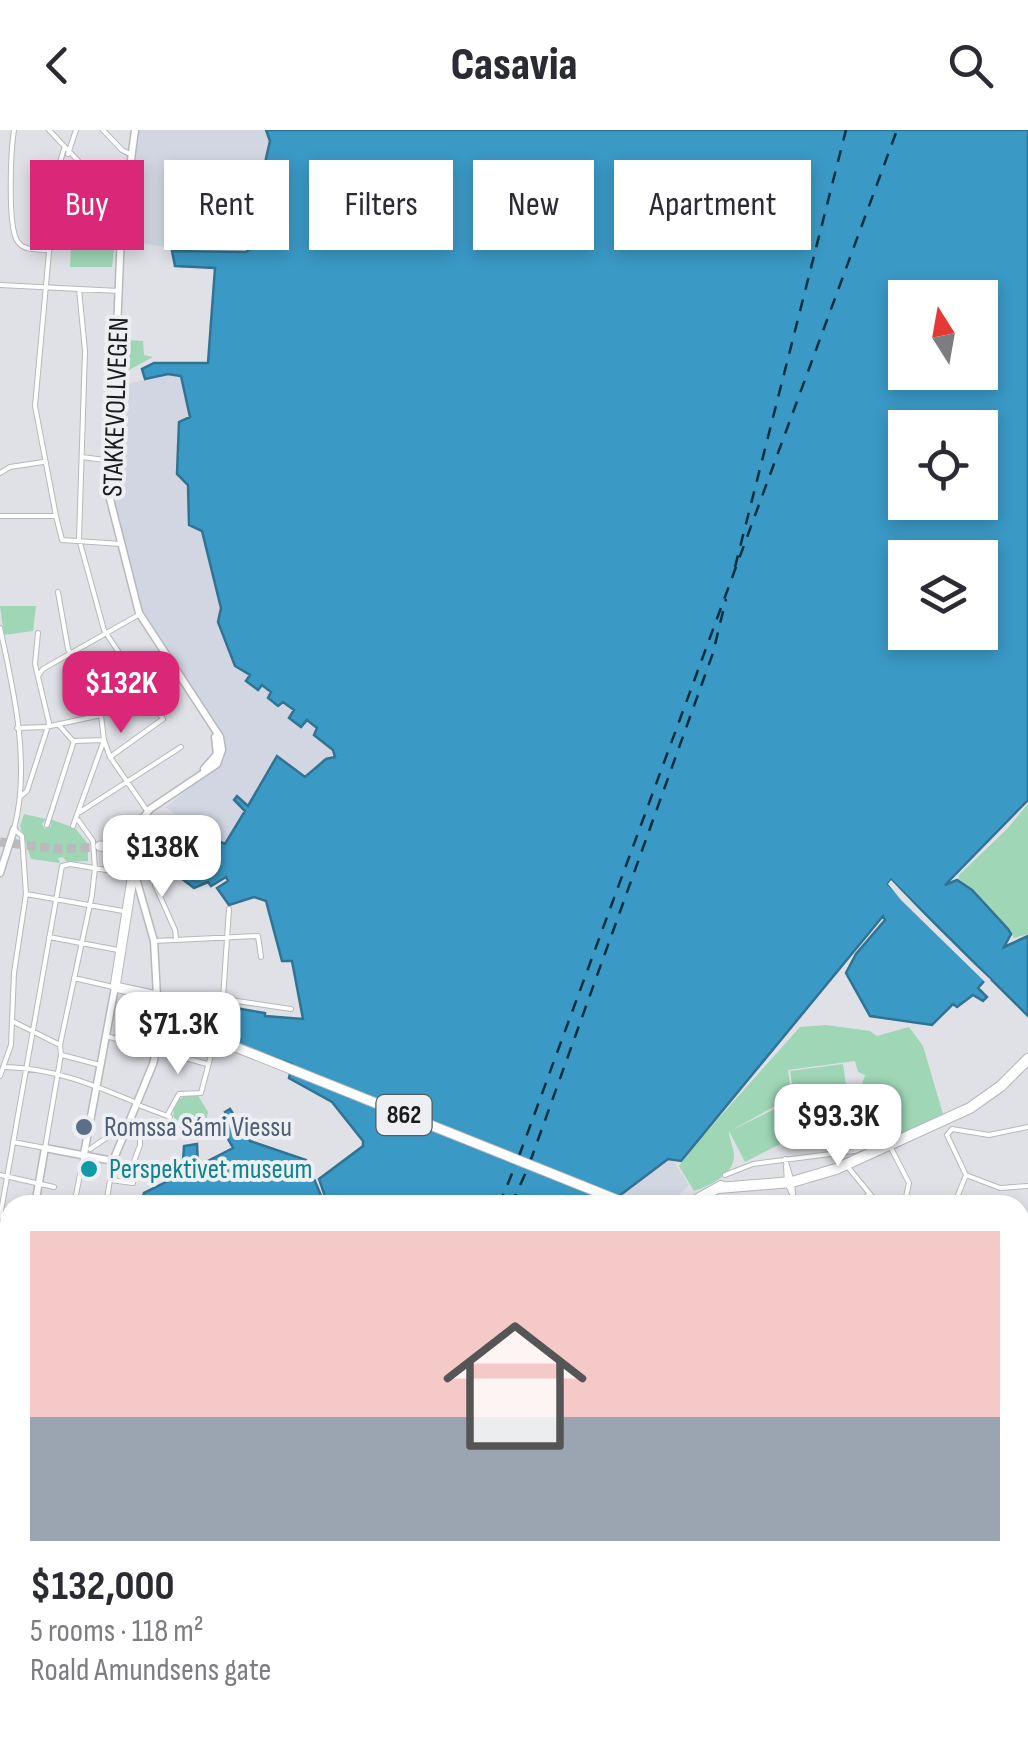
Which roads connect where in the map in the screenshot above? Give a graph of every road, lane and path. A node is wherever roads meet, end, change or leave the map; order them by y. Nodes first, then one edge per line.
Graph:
1 (14, 130) edge
2 (49, 130) edge
3 (76, 130) edge
4 (102, 130) edge
5 (135, 130) edge
6 (66, 151) junction
7 (132, 155) junction
8 (62, 160) edge
9 (75, 160) edge
10 (131, 160) edge
11 (30, 247) edge
12 (48, 250) edge
13 (122, 250) edge
14 (0, 285) edge
15 (46, 287) junction
16 (79, 289) junction
17 (119, 291) junction
18 (82, 457) junction
19 (112, 461) junction
20 (44, 462) junction
21 (0, 472) edge
22 (0, 516) edge
23 (56, 516) junction
24 (80, 542) junction
25 (121, 544) junction
26 (58, 592) dead end
27 (140, 614) junction
28 (0, 628) edge
29 (38, 633) dead end
30 (106, 633) junction
31 (70, 654) junction
32 (38, 676) junction
33 (101, 715) junction
34 (58, 724) junction
35 (49, 726) junction
36 (17, 728) junction
37 (104, 740) junction
38 (74, 741) junction
39 (181, 747) dead end
40 (110, 757) junction
41 (128, 783) junction
42 (20, 796) junction
43 (80, 812) junction
44 (148, 812) junction
45 (78, 820) junction
46 (47, 825) dead end
47 (73, 826) dead end
48 (14, 829) junction
49 (132, 844) junction
50 (99, 846) tunnel mouth
51 (2, 862) edge
52 (94, 868) junction
53 (134, 871) junction
54 (118, 872) dead end
55 (0, 873) edge
56 (26, 894) junction
57 (57, 900) junction
58 (88, 905) junction
59 (229, 908) dead end
60 (128, 912) junction
61 (49, 937) junction
62 (176, 939) junction
63 (230, 939) junction
64 (154, 941) junction
65 (81, 943) junction
66 (121, 950) junction
67 (261, 957) dead end
68 (74, 978) junction
69 (115, 987) junction
70 (157, 998) junction
71 (223, 1002) junction
72 (291, 1009) dead end
73 (12, 1021) junction
74 (161, 1022) junction
75 (33, 1030) junction
76 (106, 1036) junction
77 (214, 1043) junction
78 (60, 1045) junction
79 (157, 1047) junction
80 (61, 1055) junction
81 (208, 1064) junction
82 (1026, 1064) edge
83 (100, 1065) junction
84 (7, 1067) junction
85 (26, 1068) junction
86 (58, 1075) junction
87 (0, 1076) edge
88 (97, 1084) junction
89 (139, 1104) junction
90 (170, 1117) junction
91 (1028, 1126) edge
92 (205, 1127) dead end
93 (125, 1130) junction
94 (140, 1132) junction
95 (174, 1132) junction
96 (13, 1142) junction
97 (885, 1142) junction
98 (45, 1148) junction
99 (87, 1152) junction
100 (113, 1161) junction
101 (846, 1165) junction
102 (3, 1176) edge
103 (725, 1176) dead end
104 (966, 1176) junction
105 (788, 1177) junction
106 (110, 1180) junction
107 (38, 1183) junction
108 (1028, 1186) edge
109 (54, 1187) dead end
110 (37, 1195) edge
111 (76, 1195) edge
112 (108, 1195) edge
113 (605, 1195) edge
114 (705, 1195) edge
115 (792, 1195) edge
116 (869, 1195) edge
117 (906, 1195) edge
118 (958, 1195) edge

1 - 11 street
2 - 6 street
3 - 6 street
4 - 7 street
5 - 7 street, STAKKEVOLLVEGEN
6 - 8 street
6 - 9 street
7 - 10 street, STAKKEVOLLVEGEN
12 - 15 street
13 - 17 street, STAKKEVOLLVEGEN
14 - 15 street
15 - 16 street
15 - 20 street
16 - 17 street
16 - 18 street
17 - 19 street, STAKKEVOLLVEGEN
18 - 19 street
18 - 24 street
19 - 25 street, STAKKEVOLLVEGEN
20 - 21 street
20 - 23 street
22 - 23 street
23 - 24 street
24 - 25 street
24 - 30 street
25 - 27 street, STAKKEVOLLVEGEN
26 - 31 street
27 - 30 street
27 - 44 street, STAKKEVOLLVEGEN
28 - 36 street
29 - 32 street
30 - 31 street
30 - 40 street
31 - 32 street
31 - 33 street
32 - 35 street
33 - 34 street
33 - 37 street
34 - 35 street
34 - 38 street
35 - 36 street
35 - 42 street
36 - 42 street
37 - 38 street
37 - 40 street
37 - 43 street
38 - 46 street
39 - 41 street
40 - 41 street
41 - 43 street
41 - 44 street
42 - 48 street
43 - 45 street
44 - 49 street
45 - 47 street
45 - 52 street
48 - 51 street
48 - 56 street
49 - 50 main road
49 - 53 main road
49 - 62 street
51 - 55 street
52 - 54 street
52 - 57 street
52 - 58 street
53 - 60 main road
53 - 64 street
56 - 57 street
56 - 73 street
57 - 58 street
57 - 61 street
58 - 60 street
58 - 65 street
59 - 63 street
60 - 66 main road
61 - 65 street
61 - 75 street
62 - 63 street
62 - 64 street
63 - 67 street
63 - 71 street
64 - 70 street
65 - 66 street
65 - 68 street
66 - 69 main road
68 - 69 street
68 - 78 street
69 - 70 main road
69 - 76 street
70 - 71 street
70 - 74 main road
71 - 72 street
71 - 77 street
73 - 75 street
73 - 84 street
74 - 77 street
74 - 79 street
74 - 113 main road, 862, bridge
75 - 78 street
75 - 85 street
76 - 79 street
76 - 83 street
77 - 81 street
78 - 80 street
79 - 81 street
79 - 89 street
80 - 83 street
80 - 86 street
81 - 90 street
82 - 97 highway
83 - 88 street
84 - 85 street
84 - 87 street
85 - 86 street
85 - 96 street
86 - 88 street
86 - 98 street
88 - 89 street
88 - 99 street
89 - 90 street
89 - 93 street
90 - 95 street
91 - 104 street
92 - 95 street
93 - 94 street
93 - 99 street
93 - 100 street
94 - 95 street
94 - 106 street
96 - 98 street
96 - 102 street
97 - 101 highway
97 - 105 street
97 - 117 street
98 - 99 street
98 - 107 street
99 - 100 street
99 - 111 street
100 - 106 street
101 - 105 highway
101 - 116 street
102 - 107 street
103 - 105 street
104 - 108 street
104 - 118 street
105 - 114 highway
105 - 115 street
106 - 112 street
107 - 109 street
107 - 110 street

